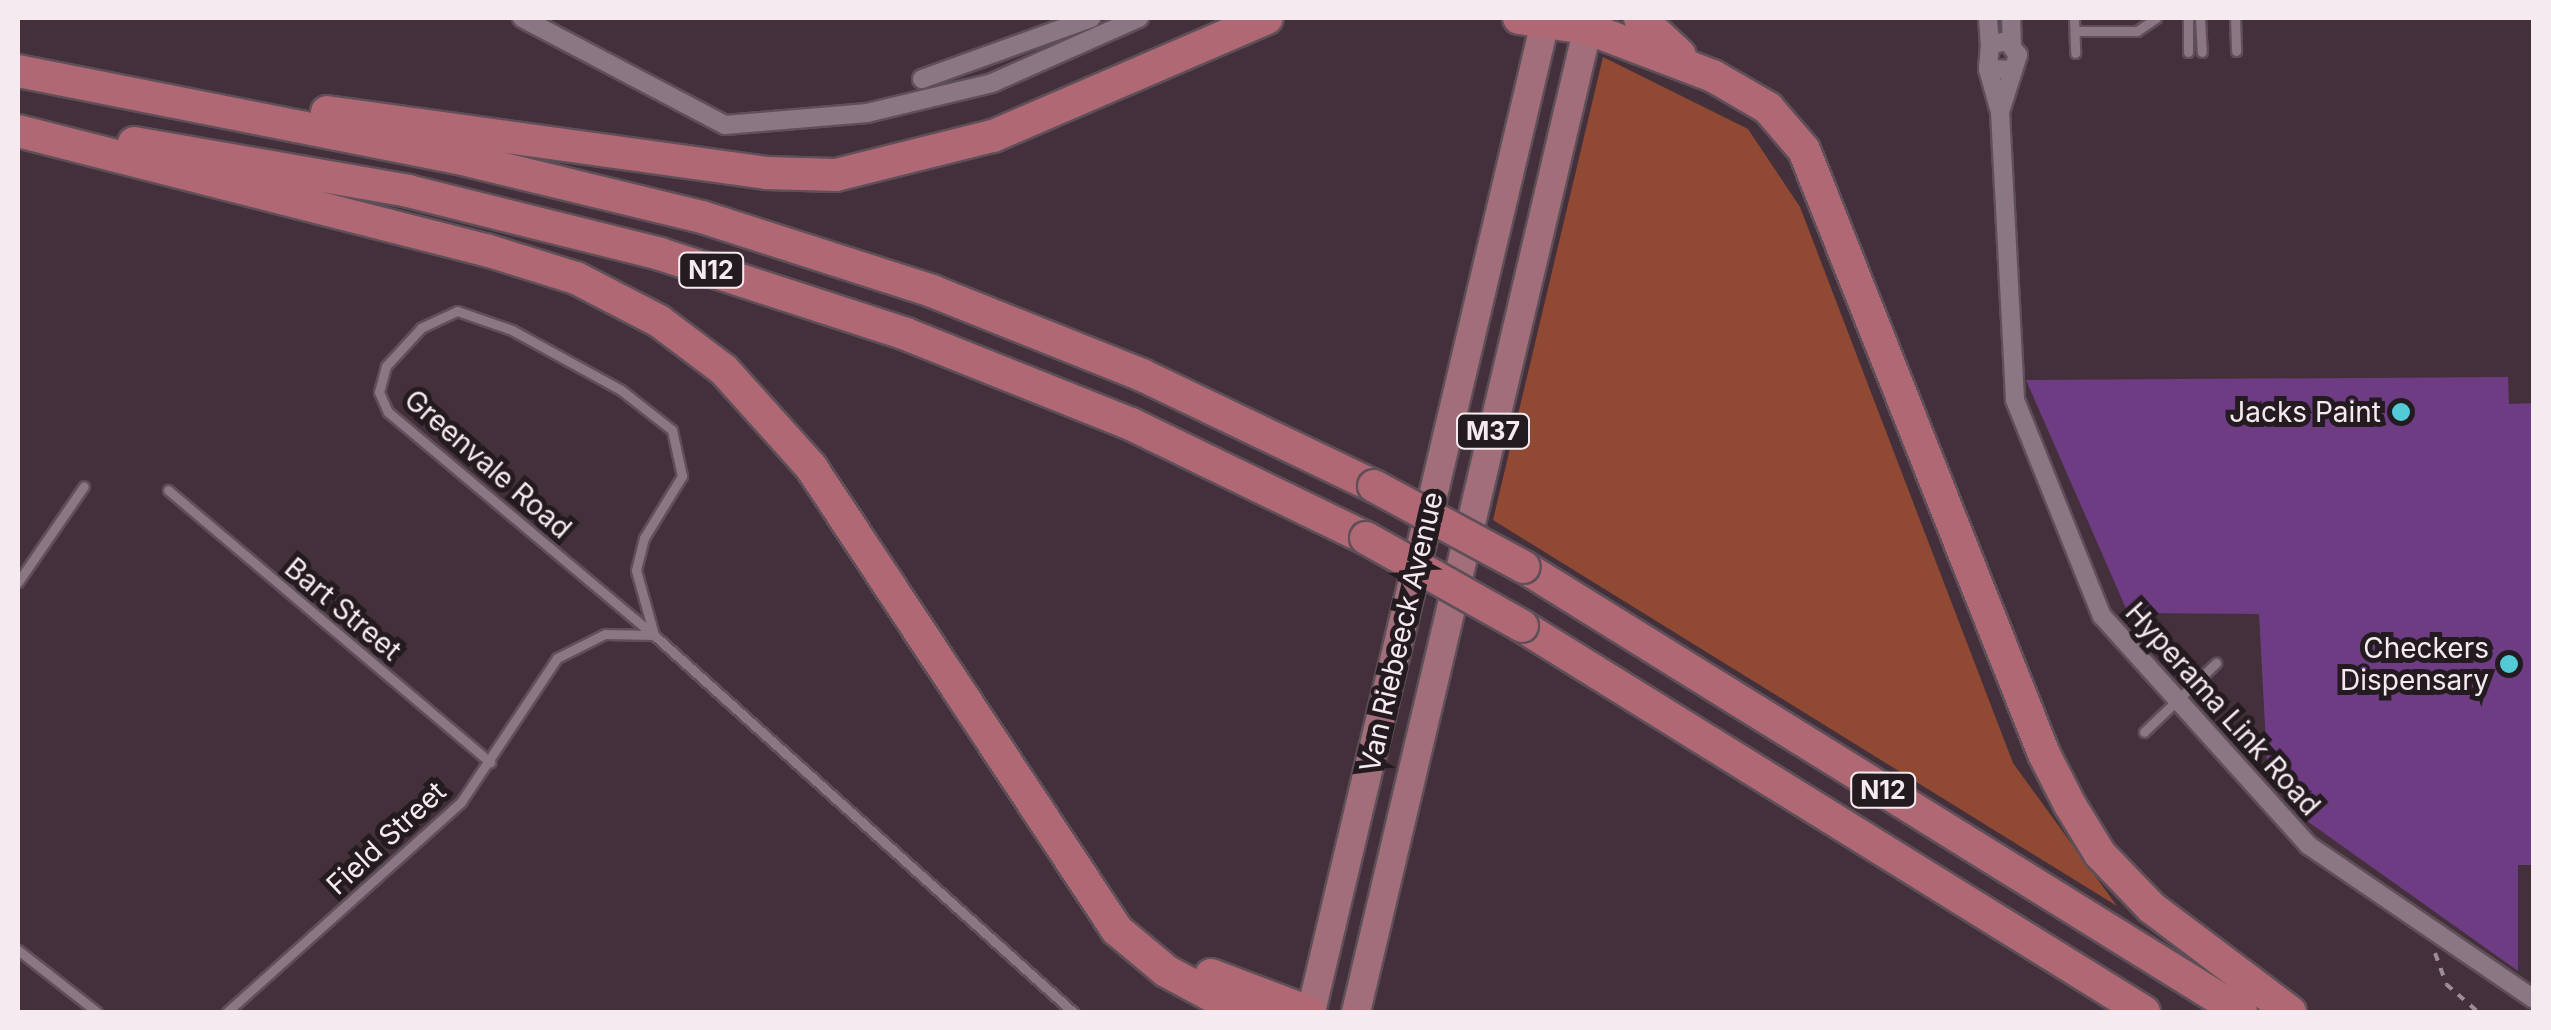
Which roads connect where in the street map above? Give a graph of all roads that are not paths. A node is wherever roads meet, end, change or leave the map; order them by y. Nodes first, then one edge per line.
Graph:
1 (522, 18) edge
2 (1091, 18) edge
3 (1139, 18) edge
4 (1267, 18) edge
5 (1640, 18) edge
6 (1988, 18) edge
7 (2010, 18) edge
8 (2074, 18) edge
9 (2156, 18) edge
10 (2188, 18) edge
11 (2200, 18) edge
12 (2235, 18) edge
13 (1537, 19) edge
14 (1588, 23) edge
15 (2077, 31) junction
16 (2012, 44) junction
17 (1990, 45) junction
18 (2236, 51) dead end
19 (2188, 52) dead end
20 (2202, 52) dead end
21 (2075, 53) dead end
22 (1988, 68) junction
23 (2012, 70) junction
24 (24, 72) edge
25 (1713, 76) junction
26 (922, 79) dead end
27 (2000, 112) junction
28 (18, 122) edge
29 (18, 131) edge
30 (84, 486) dead end
31 (168, 490) dead end
32 (18, 582) edge
33 (654, 634) junction
34 (2216, 662) dead end
35 (2175, 702) junction
36 (2144, 732) dead end
37 (490, 762) junction
38 (1117, 930) junction
39 (18, 950) edge
40 (2534, 999) edge
41 (97, 1012) edge
42 (227, 1012) edge
43 (1074, 1012) edge
44 (1242, 1012) edge
45 (1310, 1012) edge
46 (1356, 1012) edge
47 (2144, 1012) edge
48 (2241, 1012) edge
49 (2290, 1012) edge

1 - 3 street
2 - 26 street
4 - 24 highway
5 - 25 highway
6 - 17 street
7 - 16 street
8 - 15 lane
9 - 15 lane
10 - 19 lane
11 - 20 lane
12 - 18 lane
13 - 14 highway
13 - 45 main road, Van Riebeeck Avenue / M37
14 - 25 highway
14 - 46 main road, Van Riebeeck Avenue / M37
15 - 21 lane
16 - 17 street
16 - 23 street, Hyperama Link Road
17 - 22 street
22 - 23 street
22 - 27 street, Hyperama Link Road
23 - 27 street, Hyperama Link Road
24 - 48 highway, N12, bridge
25 - 49 highway
27 - 35 street, Hyperama Link Road
28 - 47 highway, N12, bridge
29 - 38 highway
30 - 32 lane
31 - 37 lane, Bart Street
33 - 33 lane, Greenvale Road
33 - 37 lane, Field Street
33 - 43 lane, Greenvale Road
34 - 35 lane
35 - 36 lane
35 - 40 street, Hyperama Link Road
37 - 42 lane, Field Street
38 - 44 highway
38 - 45 highway
39 - 41 lane

